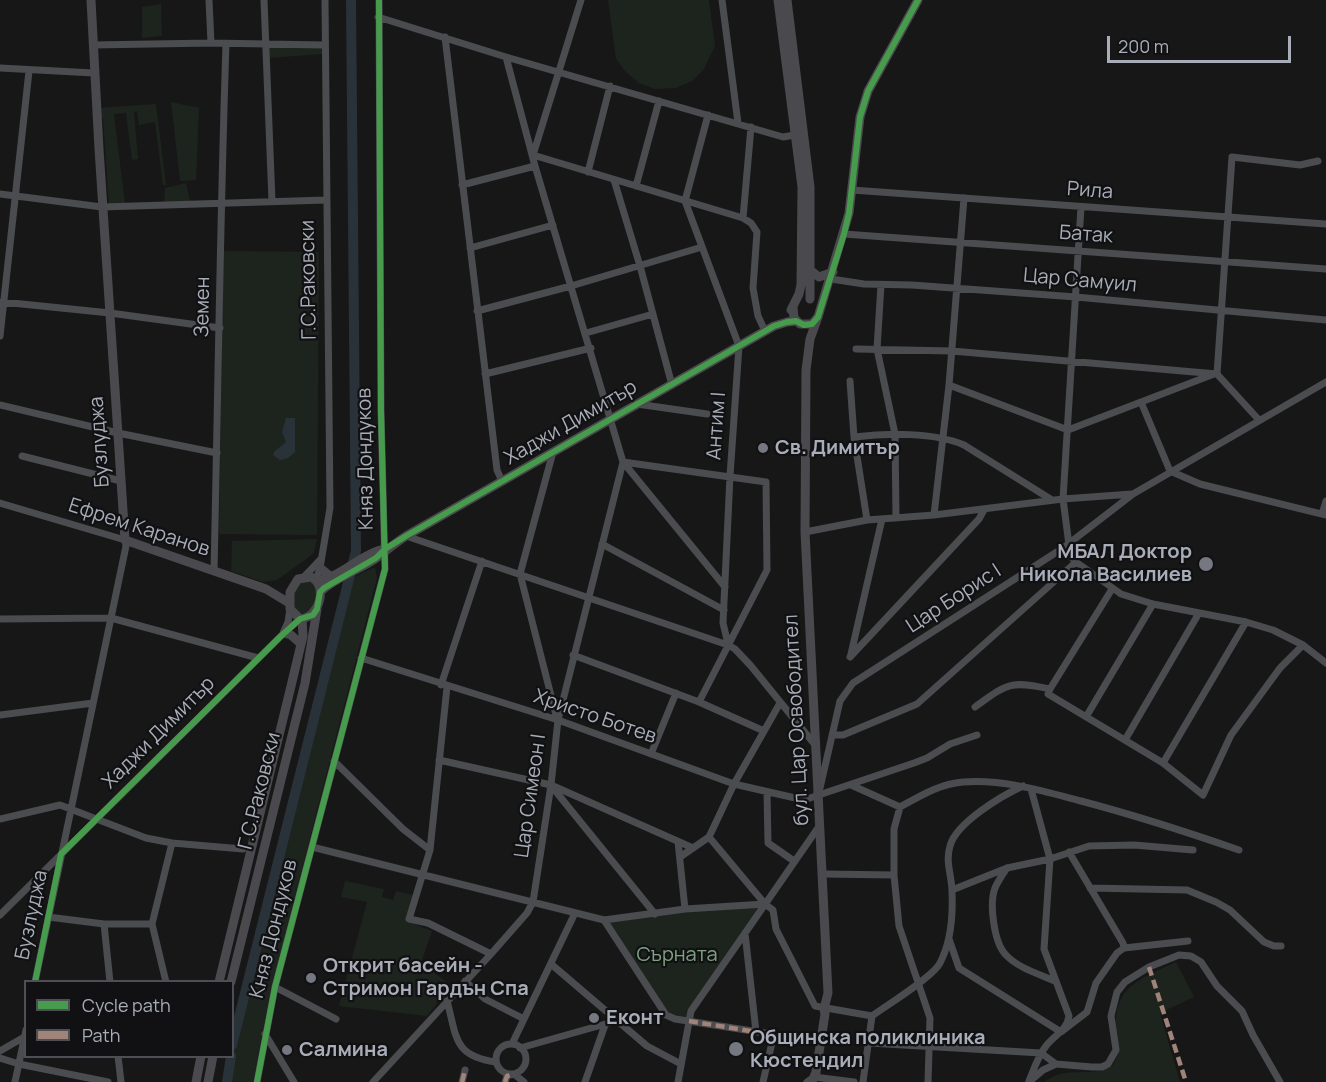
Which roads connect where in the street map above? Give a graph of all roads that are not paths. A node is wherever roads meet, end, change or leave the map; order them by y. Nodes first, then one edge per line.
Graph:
1 (91, 0) edge
2 (209, 0) edge
3 (264, 0) edge
4 (325, 0) edge
5 (379, 0) edge
6 (581, 0) edge
7 (722, 0) edge
8 (778, 0) edge
9 (787, 0) edge
10 (918, 0) edge
11 (378, 18) junction
12 (445, 37) junction
13 (211, 43) junction
14 (226, 44) junction
15 (265, 44) junction
16 (93, 45) junction
17 (324, 45) junction
18 (506, 57) junction
19 (0, 68) edge
20 (29, 71) junction
21 (560, 72) junction
22 (94, 73) junction
23 (610, 86) junction
24 (659, 100) junction
25 (708, 115) junction
26 (738, 123) junction
27 (751, 127) junction
28 (795, 135) junction
29 (533, 155) junction
30 (1318, 161) dead end
31 (535, 166) junction
32 (588, 172) junction
33 (614, 180) junction
34 (462, 185) junction
35 (636, 186) junction
36 (852, 190) junction
37 (0, 194) edge
38 (15, 196) junction
39 (964, 198) junction
40 (326, 200) junction
41 (272, 201) junction
42 (685, 201) junction
43 (220, 203) junction
44 (102, 207) junction
45 (1082, 207) junction
46 (1228, 216) junction
47 (743, 218) junction
48 (1326, 224) edge
49 (553, 225) junction
50 (844, 234) junction
51 (960, 242) junction
52 (702, 247) junction
53 (470, 248) junction
54 (1078, 251) junction
55 (1224, 262) junction
56 (640, 266) junction
57 (1326, 269) edge
58 (810, 270) junction
59 (832, 275) junction
60 (881, 285) junction
61 (571, 286) junction
62 (957, 288) junction
63 (1076, 297) junction
64 (811, 299) junction
65 (2, 302) edge
66 (794, 305) junction
67 (1221, 310) junction
68 (477, 311) junction
69 (110, 313) junction
70 (653, 314) junction
71 (819, 315) junction
72 (1326, 320) edge
73 (798, 322) junction
74 (220, 328) junction
75 (770, 329) junction
76 (586, 333) junction
77 (0, 336) edge
78 (740, 346) junction
79 (591, 348) junction
80 (856, 349) dead end
81 (877, 349) junction
82 (952, 351) junction
83 (808, 354) junction
84 (1072, 362) junction
85 (1216, 374) junction
86 (485, 375) junction
87 (850, 381) dead end
88 (1326, 382) edge
89 (672, 385) junction
90 (949, 385) junction
91 (1141, 402) junction
92 (637, 404) junction
93 (0, 405) edge
94 (706, 414) dead end
95 (611, 419) junction
96 (1259, 420) junction
97 (1068, 430) junction
98 (118, 433) junction
99 (895, 434) junction
100 (854, 437) junction
101 (942, 439) junction
102 (553, 452) junction
103 (217, 453) junction
104 (22, 456) dead end
105 (623, 462) junction
106 (1170, 471) junction
107 (730, 476) junction
108 (121, 481) junction
109 (502, 481) junction
110 (1133, 494) junction
111 (1063, 499) junction
112 (1052, 500) junction
113 (1326, 501) edge
114 (0, 503) edge
115 (984, 510) junction
116 (934, 515) junction
117 (1324, 515) edge
118 (896, 518) junction
119 (882, 519) junction
120 (867, 520) junction
121 (805, 532) junction
122 (406, 536) junction
123 (125, 540) junction
124 (602, 544) junction
125 (1066, 547) junction
126 (385, 549) junction
127 (482, 561) junction
128 (1076, 562) junction
129 (320, 564) junction
130 (214, 571) junction
131 (520, 574) junction
132 (331, 579) junction
133 (299, 580) junction
134 (316, 580) junction
135 (725, 587) junction
136 (266, 589) junction
137 (1112, 589) junction
138 (320, 592) junction
139 (589, 597) junction
140 (1153, 604) junction
141 (289, 606) junction
142 (317, 609) junction
143 (723, 610) junction
144 (1199, 613) junction
145 (111, 618) junction
146 (0, 619) edge
147 (301, 619) junction
148 (1246, 622) junction
149 (282, 635) junction
150 (301, 644) junction
151 (728, 645) junction
152 (1303, 645) junction
153 (573, 656) junction
154 (258, 658) junction
155 (361, 658) junction
156 (1326, 663) edge
157 (444, 686) junction
158 (1049, 692) junction
159 (676, 693) junction
160 (699, 702) junction
161 (93, 703) junction
162 (780, 703) junction
163 (975, 707) dead end
164 (0, 715) edge
165 (1086, 717) junction
166 (558, 720) junction
167 (764, 731) junction
168 (832, 735) junction
169 (977, 735) dead end
170 (1125, 740) junction
171 (816, 746) junction
172 (651, 754) junction
173 (334, 760) junction
174 (440, 760) junction
175 (1163, 763) junction
176 (734, 784) junction
177 (551, 785) junction
178 (851, 785) junction
179 (1023, 786) junction
180 (1031, 789) junction
181 (767, 792) junction
182 (818, 796) junction
183 (900, 807) junction
184 (71, 810) junction
185 (0, 819) edge
186 (96, 820) junction
187 (820, 825) junction
188 (709, 837) junction
189 (678, 842) junction
190 (172, 843) junction
191 (312, 847) junction
192 (693, 848) junction
193 (243, 849) dead end
194 (430, 850) junction
195 (1193, 850) dead end
196 (1239, 850) dead end
197 (1068, 852) junction
198 (61, 854) junction
199 (680, 857) junction
200 (1050, 859) junction
201 (794, 861) junction
202 (1007, 868) junction
203 (823, 874) junction
204 (423, 875) junction
205 (894, 875) junction
206 (1090, 888) junction
207 (952, 890) junction
208 (533, 902) junction
209 (765, 904) junction
210 (686, 909) junction
211 (575, 913) junction
212 (655, 914) junction
213 (0, 915) edge
214 (48, 917) junction
215 (603, 920) junction
216 (104, 924) junction
217 (152, 924) junction
218 (744, 933) junction
219 (949, 939) junction
220 (1188, 941) dead end
221 (1281, 946) dead end
222 (1124, 948) junction
223 (491, 954) junction
224 (551, 964) junction
225 (35, 980) edge
226 (110, 980) edge
227 (166, 980) edge
228 (219, 980) edge
229 (231, 980) edge
230 (465, 981) junction
231 (1055, 981) junction
232 (918, 984) junction
233 (275, 987) junction
234 (447, 1001) junction
235 (824, 1009) junction
236 (872, 1017) junction
237 (336, 1019) dead end
238 (524, 1019) junction
239 (616, 1021) junction
240 (689, 1021) junction
241 (605, 1025) junction
242 (756, 1032) junction
243 (1061, 1032) junction
244 (265, 1034) junction
245 (774, 1034) junction
246 (24, 1035) edge
247 (24, 1039) edge
248 (817, 1041) junction
249 (869, 1043) junction
250 (512, 1044) junction
251 (929, 1047) junction
252 (520, 1048) junction
253 (0, 1051) edge
254 (1041, 1053) junction
255 (0, 1058) edge
256 (118, 1058) edge
257 (201, 1058) edge
258 (213, 1058) edge
259 (496, 1062) junction
260 (19, 1064) junction
261 (681, 1064) junction
262 (1056, 1064) junction
263 (465, 1070) dead end
264 (514, 1074) junction
265 (811, 1080) edge
266 (15, 1082) edge
267 (108, 1082) edge
268 (121, 1082) edge
269 (196, 1082) edge
270 (208, 1082) edge
271 (257, 1082) edge
272 (294, 1082) edge
273 (374, 1082) edge
274 (462, 1082) edge
275 (505, 1082) edge
276 (524, 1082) edge
277 (585, 1082) edge
278 (678, 1082) edge
279 (763, 1082) edge
280 (854, 1082) edge
281 (862, 1082) edge
282 (928, 1082) edge
283 (1029, 1082) edge
284 (1280, 1082) edge

1 - 16 street, Бузлуджа
2 - 13 street
3 - 15 street
4 - 17 street, Г.С.Раковски
5 - 11 street, Княз Дондуков
6 - 21 street
7 - 26 street
8 - 28 street
9 - 58 street
10 - 36 street
11 - 12 street
11 - 126 street, Княз Дондуков
12 - 18 street
12 - 34 street
13 - 14 street
13 - 16 street
14 - 15 street
14 - 43 street, Земен
15 - 17 street
15 - 41 street
16 - 22 street, Бузлуджа
17 - 40 street, Г.С.Раковски
18 - 21 street
18 - 29 street
19 - 20 street
20 - 22 street
20 - 38 street
21 - 23 street
21 - 29 street
22 - 44 street, Бузлуджа
23 - 24 street
23 - 32 street
24 - 25 street
24 - 35 street
25 - 26 street
25 - 42 street
26 - 27 street
27 - 28 street
27 - 47 street
28 - 66 street
29 - 31 street
29 - 32 street
30 - 46 street
31 - 34 street
31 - 49 street
32 - 33 street
33 - 35 street
33 - 56 street
34 - 53 street
35 - 42 street
36 - 39 street, Рила
36 - 50 street
37 - 38 street
38 - 44 street
38 - 65 street
39 - 45 street, Рила
39 - 51 street
40 - 41 street
40 - 129 street, Г.С.Раковски
41 - 43 street
42 - 47 street
42 - 52 street, Антим I
43 - 44 street
43 - 74 street, Земен
44 - 69 street, Бузлуджа
45 - 46 street, Рила
45 - 54 street
46 - 48 street, Рила
46 - 55 street
47 - 75 street
49 - 53 street
49 - 61 street
50 - 51 street, Батак
50 - 59 street
51 - 54 street, Батак
51 - 62 street
52 - 56 street
52 - 78 street, Антим I
53 - 68 street
54 - 55 street, Батак
54 - 63 street
55 - 57 street, Батак
55 - 67 street
56 - 61 street
56 - 70 street
58 - 59 street
58 - 64 street
59 - 60 street, Цар Самуил
59 - 64 street
59 - 71 street
60 - 62 street, Цар Самуил
60 - 81 street
61 - 68 street
61 - 76 street
62 - 63 street, Цар Самуил
62 - 82 street
63 - 67 street, Цар Самуил
63 - 84 street
64 - 66 street
64 - 71 street
65 - 69 street
65 - 77 street
66 - 73 street
66 - 75 street
67 - 72 street, Цар Самуил
67 - 85 street
68 - 86 street
69 - 74 street
69 - 98 street, Бузлуджа
70 - 76 street
70 - 89 street
71 - 73 street
71 - 83 street
73 - 75 street
73 - 83 street
74 - 103 street, Земен
75 - 78 street, Хаджи Димитър
76 - 79 street
78 - 89 street, Хаджи Димитър
78 - 107 street, Антим I
79 - 86 street
79 - 95 street
80 - 81 street
81 - 82 street
81 - 99 street
82 - 84 street
82 - 90 street
83 - 121 street, бул. Цар Освободител
84 - 85 street
84 - 97 street
85 - 91 street
85 - 96 street
86 - 109 street
87 - 100 street
88 - 96 street, Цар Борис I
89 - 92 street, Хаджи Димитър
90 - 97 street
90 - 101 street
91 - 97 street
91 - 106 street
92 - 94 street
92 - 95 street, Хаджи Димитър
93 - 98 street
95 - 102 street, Хаджи Димитър
95 - 105 street
96 - 106 street, Цар Борис I
97 - 111 street
98 - 103 street
98 - 108 street, Бузлуджа
99 - 100 street
99 - 101 street
99 - 118 street
100 - 120 street
101 - 112 street
101 - 116 street
102 - 109 street, Хаджи Димитър
102 - 131 street
103 - 130 street, Земен
104 - 108 street
105 - 107 street
105 - 124 street, Цар Симеон I
105 - 135 street
106 - 110 street, Цар Борис I
106 - 117 street
107 - 135 street, Антим I
107 - 151 street
108 - 123 street, Бузлуджа
109 - 122 street, Хаджи Димитър
110 - 111 street
110 - 125 street, Цар Борис I
111 - 112 street
111 - 125 street
112 - 115 street
113 - 117 street
114 - 123 street, Ефрем Каранов
115 - 116 street
115 - 119 street
116 - 118 street
118 - 119 street
119 - 120 street
120 - 121 street
121 - 171 street, бул. Цар Освободител
122 - 126 street, Хаджи Димитър
122 - 127 street
123 - 130 street, Ефрем Каранов
123 - 145 street, Бузлуджа
124 - 139 street, Цар Симеон I
124 - 143 street
125 - 128 street
125 - 168 street, Цар Борис I
126 - 132 street, Хаджи Димитър
126 - 155 street, Княз Дондуков
127 - 131 street
127 - 157 street
128 - 137 street
128 - 168 street
129 - 132 street
129 - 133 street
129 - 134 street, Г.С.Раковски
130 - 136 street, Ефрем Каранов
131 - 139 street
131 - 166 street
132 - 134 street
132 - 138 street
133 - 134 street
133 - 136 street
133 - 141 street
134 - 138 street
135 - 143 street, Антим I
136 - 141 street, Ефрем Каранов
137 - 140 street
137 - 158 street
138 - 142 street
139 - 151 street
139 - 153 street, Цар Симеон I
140 - 144 street
140 - 165 street
141 - 147 street
141 - 149 street
142 - 147 street
142 - 229 street, Г.С.Раковски
143 - 151 street, Антим I
144 - 148 street
144 - 170 street
145 - 146 street
145 - 154 street
145 - 161 street, Бузлуджа
147 - 149 street, Хаджи Димитър
147 - 150 street, Г.С.Раковски
148 - 152 street
148 - 175 street
149 - 150 street
149 - 154 street, Хаджи Димитър
150 - 228 street, Г.С.Раковски
151 - 160 street
151 - 162 street
152 - 156 street
152 - 175 street
153 - 159 street
153 - 166 street, Цар Симеон I
154 - 186 street, Хаджи Димитър
155 - 157 street, Христо Ботев
155 - 173 street, Княз Дондуков
157 - 166 street, Христо Ботев
157 - 174 street
158 - 163 street
158 - 165 street
159 - 160 street
159 - 172 street
160 - 167 street
161 - 164 street
161 - 184 street, Бузлуджа
162 - 167 street
162 - 171 street
165 - 170 street
166 - 172 street, Христо Ботев
166 - 177 street, Цар Симеон I
167 - 176 street
168 - 182 street, Цар Борис I
169 - 178 street, Христо Ботев
170 - 175 street
171 - 182 street, бул. Цар Освободител
172 - 176 street, Христо Ботев
173 - 191 street, Княз Дондуков
173 - 194 street
174 - 177 street
174 - 194 street
176 - 181 street, Христо Ботев
176 - 188 street
177 - 189 street
177 - 208 street, Цар Симеон I
177 - 212 street
178 - 182 street, Христо Ботев
178 - 183 street
179 - 180 street
179 - 183 street
179 - 207 street
180 - 196 street
180 - 200 street
181 - 182 street, Христо Ботев
181 - 201 street
182 - 187 street, бул. Цар Освободител
183 - 205 street
184 - 185 street
184 - 186 street
184 - 198 street, Бузлуджа
186 - 190 street
186 - 198 street, Хаджи Димитър
187 - 201 street
187 - 203 street, бул. Цар Освободител
188 - 192 street
188 - 209 street
189 - 192 street
189 - 199 street
190 - 193 street
190 - 217 street
191 - 204 street
191 - 233 street, Княз Дондуков
192 - 199 street
194 - 204 street
195 - 197 street
197 - 200 street
197 - 206 street
198 - 213 street, Хаджи Димитър
198 - 214 street, Бузлуджа
199 - 210 street
200 - 202 street
200 - 231 street
201 - 209 street
202 - 207 street
202 - 231 street
203 - 205 street
203 - 235 street, бул. Цар Освободител
204 - 208 street
204 - 223 street
205 - 232 street
206 - 221 street
206 - 222 street
207 - 219 street
208 - 211 street
208 - 223 street, Цар Симеон I
209 - 210 street
209 - 218 street
209 - 235 street
210 - 212 street
211 - 215 street
211 - 224 street
212 - 215 street
214 - 216 street
214 - 225 street, Бузлуджа
215 - 240 street
216 - 217 street
216 - 226 street
217 - 227 street
218 - 240 street
218 - 242 street
219 - 232 street
219 - 243 street
220 - 222 street
222 - 243 street
223 - 230 street, Цар Симеон I
224 - 238 street
224 - 239 street
230 - 234 street, Цар Симеон I
230 - 238 street
231 - 243 street
232 - 236 street
232 - 251 street
233 - 237 street
233 - 244 street, Княз Дондуков
234 - 259 street
234 - 273 street, Цар Симеон I
235 - 236 street
235 - 248 street
235 - 265 street, бул. Цар Освободител
236 - 249 street
238 - 250 street
239 - 241 street
239 - 261 street
240 - 242 street
240 - 261 street
241 - 252 street
241 - 277 street
242 - 245 street
243 - 254 street
244 - 271 street, Княз Дондуков
244 - 272 street
245 - 248 street
245 - 279 street
246 - 253 street
247 - 260 street
248 - 265 street
249 - 251 street
249 - 281 street
250 - 252 street
250 - 259 street
251 - 254 street
251 - 282 street
252 - 264 street
254 - 262 street
254 - 283 street
255 - 260 street
256 - 268 street
257 - 269 street
258 - 270 street
259 - 264 street
260 - 266 street
260 - 267 street
261 - 278 street
262 - 283 street
262 - 284 street
263 - 274 street
264 - 275 street
264 - 276 street
265 - 280 street

